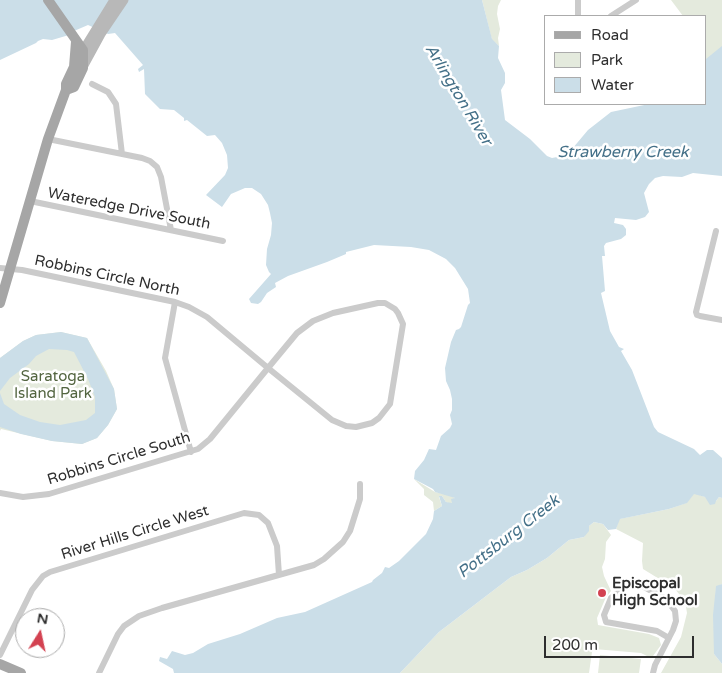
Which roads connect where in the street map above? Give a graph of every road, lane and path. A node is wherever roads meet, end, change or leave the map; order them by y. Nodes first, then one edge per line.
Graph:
1 (48, 0) edge
2 (114, 0) edge
3 (124, 0) edge
4 (578, 0) edge
5 (636, 0) edge
6 (627, 3) edge
7 (578, 15) edge
8 (612, 15) edge
9 (98, 32) junction
10 (76, 42) junction
11 (83, 50) junction
12 (78, 67) junction
13 (92, 84) dead end
14 (48, 139) junction
15 (122, 154) junction
16 (30, 202) junction
17 (171, 230) junction
18 (716, 231) dead end
19 (224, 241) dead end
20 (5, 268) edge
21 (0, 302) edge
22 (175, 302) junction
23 (722, 320) edge
24 (268, 368) junction
25 (191, 452) junction
26 (360, 484) dead end
27 (0, 493) edge
28 (279, 574) junction
29 (669, 638) junction
30 (0, 655) edge
31 (0, 664) edge
32 (21, 673) edge
33 (99, 673) edge
34 (653, 673) edge

1 - 10 main road
2 - 9 main road
3 - 9 main road
4 - 7 street
5 - 6 street
6 - 8 street
9 - 11 main road
9 - 12 main road
10 - 11 main road
10 - 12 main road
11 - 12 main road
12 - 14 main road
13 - 15 street
14 - 15 street
14 - 16 main road
15 - 17 street
16 - 17 street, Wateredge Drive South
16 - 20 main road
17 - 19 street, Wateredge Drive South
18 - 23 street
20 - 21 main road
20 - 22 street, Robbins Circle North
22 - 24 street, Robbins Circle North
22 - 25 street
24 - 24 street
24 - 25 street, Robbins Circle South
25 - 27 street, Robbins Circle South
26 - 28 street
28 - 30 street, River Hills Circle West
28 - 33 street
29 - 29 street
29 - 34 street
31 - 32 main road

